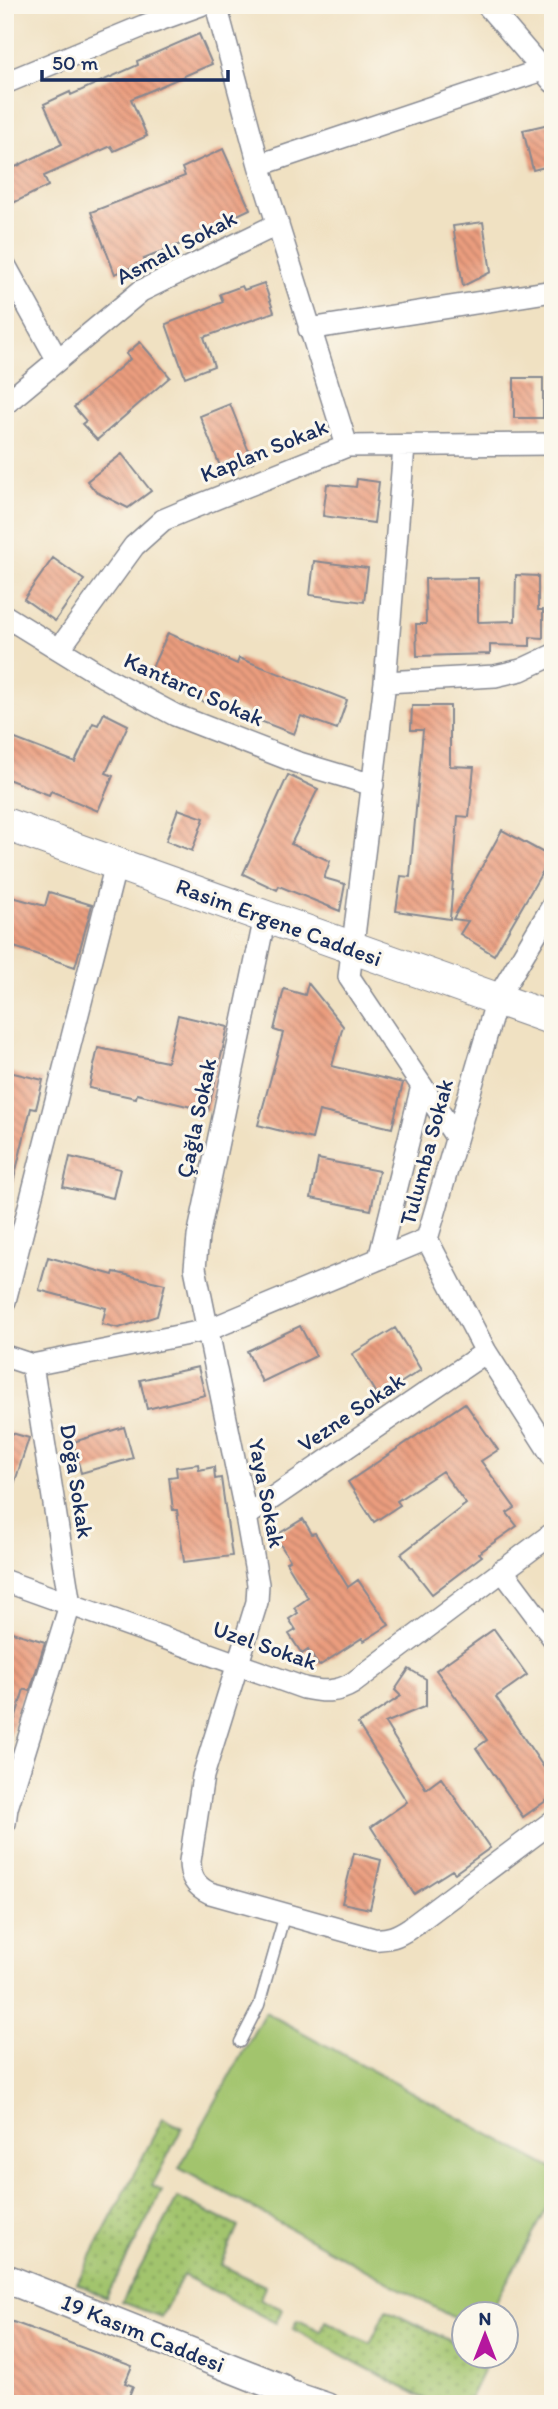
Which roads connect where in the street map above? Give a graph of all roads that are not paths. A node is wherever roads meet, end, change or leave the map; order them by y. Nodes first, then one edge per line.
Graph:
1 (201, 5) edge
2 (216, 5) edge
3 (486, 5) edge
4 (547, 76) edge
5 (5, 83) edge
6 (259, 165) junction
7 (278, 224) junction
8 (5, 265) edge
9 (553, 291) edge
10 (309, 329) junction
11 (57, 359) junction
12 (5, 404) edge
13 (553, 444) edge
14 (347, 446) junction
15 (404, 447) junction
16 (5, 616) edge
17 (60, 648) junction
18 (553, 655) edge
19 (385, 682) junction
20 (373, 785) junction
21 (5, 824) edge
22 (116, 864) junction
23 (553, 905) edge
24 (265, 917) junction
25 (352, 947) junction
26 (497, 999) junction
27 (553, 1019) edge
28 (422, 1086) junction
29 (456, 1136) junction
30 (427, 1239) junction
31 (379, 1259) junction
32 (5, 1301) edge
33 (208, 1330) junction
34 (486, 1352) junction
35 (5, 1356) edge
36 (32, 1365) junction
37 (553, 1457) edge
38 (246, 1516) junction
39 (553, 1533) edge
40 (502, 1570) junction
41 (5, 1581) edge
42 (70, 1605) junction
43 (553, 1637) edge
44 (236, 1664) junction
45 (6, 1813) edge
46 (553, 1821) edge
47 (285, 1914) junction
48 (240, 2042) dead end
49 (5, 2278) edge
50 (278, 2396) edge
51 (328, 2404) edge

1 - 5 street
2 - 6 street
3 - 4 street
4 - 6 street
6 - 7 street
7 - 10 street
7 - 11 street, Asmalı Sokak
8 - 11 street
9 - 10 street
10 - 14 street
11 - 12 street, Asmalı Sokak
13 - 15 street, Kaplan Sokak
14 - 15 street, Kaplan Sokak
14 - 17 street, Kaplan Sokak
15 - 19 street
16 - 17 street, Kantarcı Sokak
17 - 20 street, Kantarcı Sokak
18 - 19 street
19 - 20 street
20 - 25 street
21 - 22 main road, Rasim Ergene Caddesi
22 - 24 main road, Rasim Ergene Caddesi
22 - 32 street
23 - 26 street, Tulumba Sokak
24 - 25 main road, Rasim Ergene Caddesi
24 - 33 street, Çağla Sokak
25 - 26 main road, Rasim Ergene Caddesi
25 - 28 street
26 - 27 main road, Rasim Ergene Caddesi
26 - 29 street, Tulumba Sokak
28 - 29 street
28 - 31 street
29 - 30 street, Tulumba Sokak
30 - 31 street
30 - 34 street, Tulumba Sokak
31 - 33 street
33 - 36 street
33 - 38 street, Yaya Sokak
34 - 37 street, Tulumba Sokak
34 - 38 street, Vezne Sokak
35 - 36 street
36 - 42 street, Doğa Sokak
38 - 44 street, Yaya Sokak
39 - 40 street, Uzel Sokak
40 - 43 street
40 - 44 street, Uzel Sokak
41 - 42 street, Uzel Sokak
42 - 44 street, Uzel Sokak
42 - 45 street
44 - 47 street, Yaya Sokak
46 - 47 street
47 - 48 lane
49 - 50 street, 19 Kasım Caddesi
50 - 51 street

